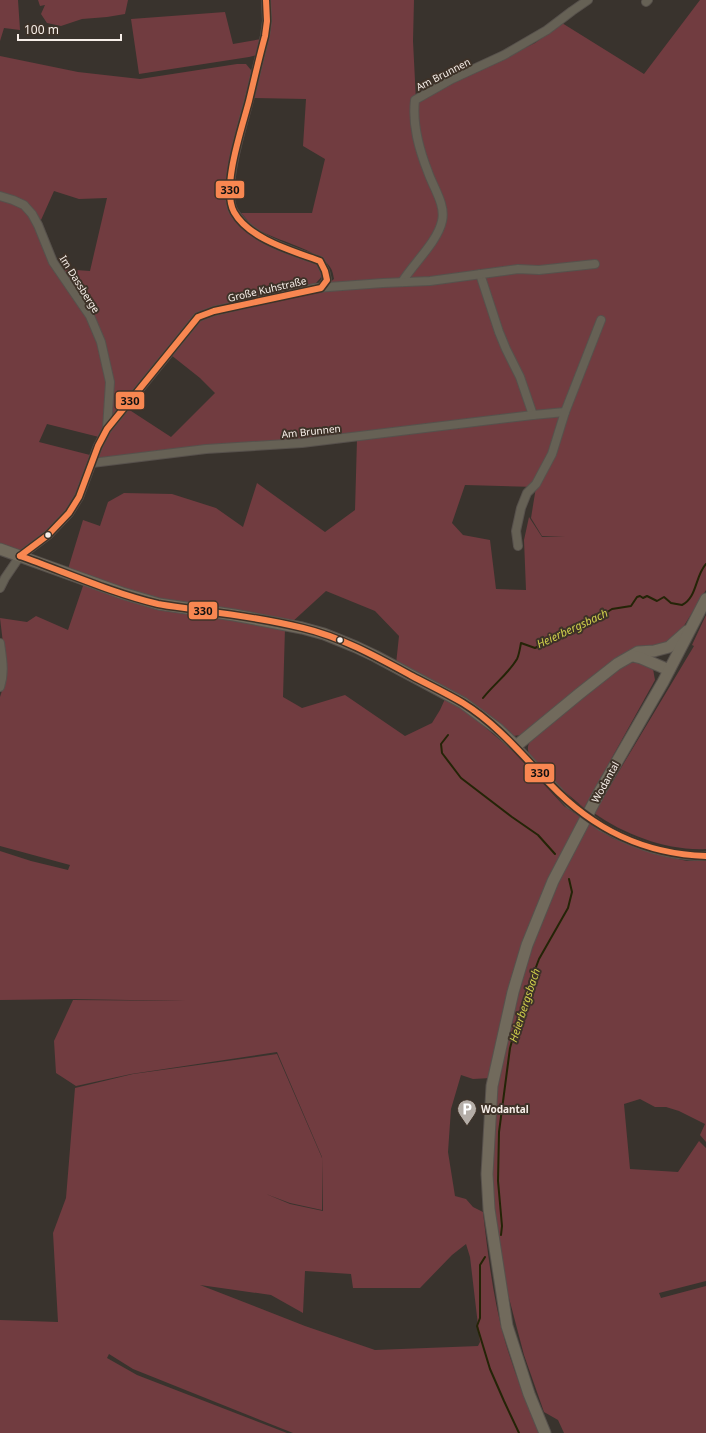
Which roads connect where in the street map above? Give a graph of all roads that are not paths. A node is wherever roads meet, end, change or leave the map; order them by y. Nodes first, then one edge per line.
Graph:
1 (266, 0) edge
2 (588, 0) edge
3 (0, 196) edge
4 (595, 264) dead end
5 (480, 274) junction
6 (402, 282) junction
7 (321, 288) junction
8 (601, 320) dead end
9 (565, 412) junction
10 (533, 414) junction
11 (107, 429) junction
12 (92, 463) junction
13 (518, 546) dead end
14 (0, 549) edge
15 (20, 556) junction
16 (0, 588) edge
17 (706, 599) edge
18 (693, 625) junction
19 (0, 643) edge
20 (654, 651) junction
21 (633, 656) junction
22 (672, 666) junction
23 (0, 687) edge
24 (516, 746) junction
25 (706, 856) edge
26 (545, 1433) edge

1 - 7 street, Große Kuhstraße
2 - 6 street, Am Brunnen
3 - 11 street, Im Dassberge
4 - 5 street
5 - 6 street
5 - 10 street
6 - 7 street
7 - 11 street, Große Kuhstraße
8 - 9 street
9 - 10 street, Am Brunnen
9 - 13 street
10 - 12 street, Am Brunnen
11 - 12 street, Große Kuhstraße
12 - 15 street, Große Kuhstraße
14 - 15 main road
15 - 16 street, Große Kuhstraße
15 - 24 main road
17 - 18 main road, Wodantal
18 - 20 main road, Wodantal
18 - 22 main road, Wodantal
19 - 23 street
20 - 21 main road, Wodantal
20 - 22 main road
21 - 22 main road
21 - 24 main road, Wodantal
22 - 26 main road, Wodantal
24 - 25 street, bridge

